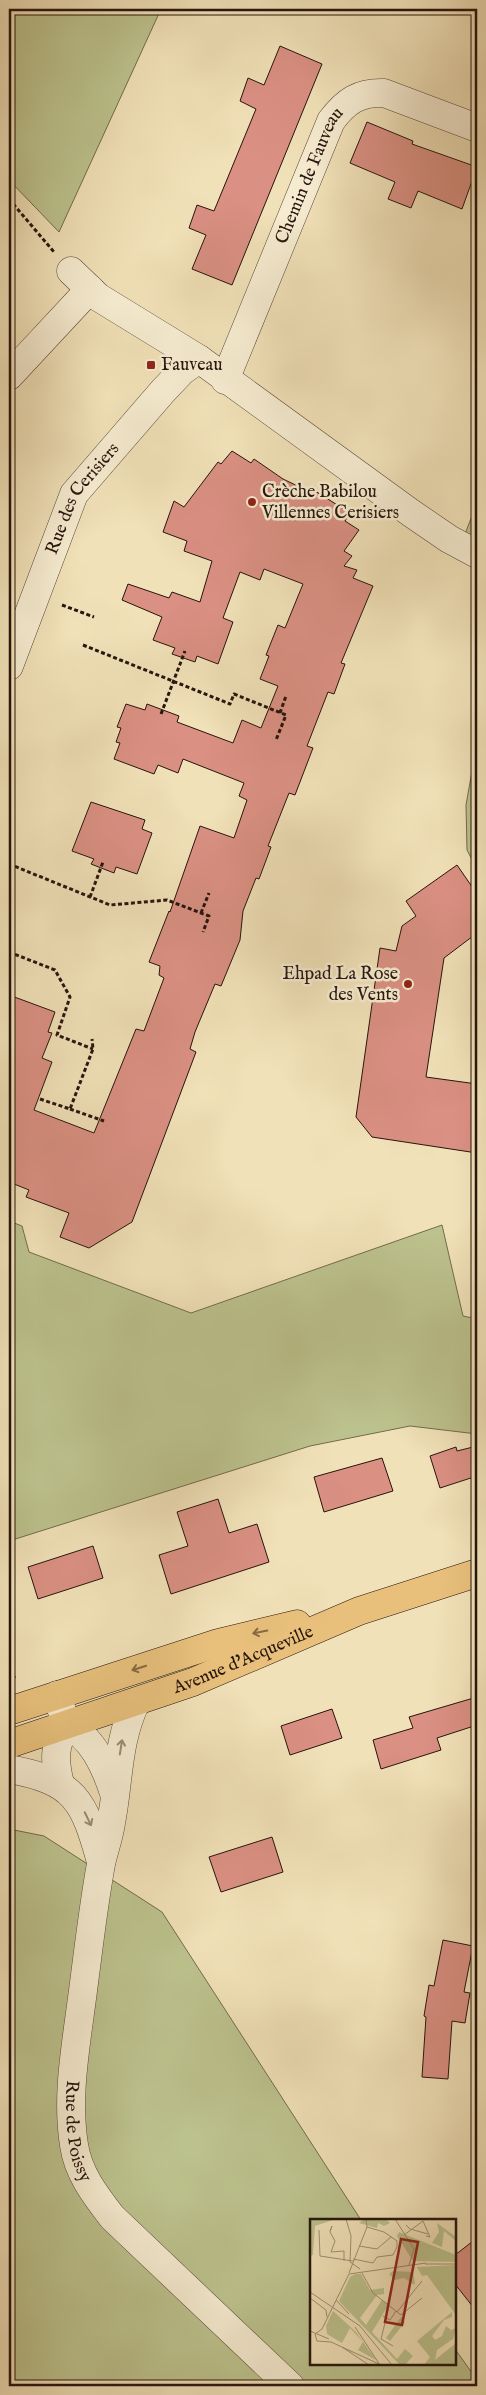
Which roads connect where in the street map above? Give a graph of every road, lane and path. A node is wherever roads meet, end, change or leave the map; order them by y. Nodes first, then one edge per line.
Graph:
1 (477, 128) edge
2 (9, 199) edge
3 (81, 280) junction
4 (199, 360) junction
5 (9, 376) edge
6 (225, 380) junction
7 (477, 554) edge
8 (54, 602) dead end
9 (94, 617) dead end
10 (82, 645) dead end
11 (185, 651) dead end
12 (9, 666) edge
13 (174, 681) junction
14 (286, 696) dead end
15 (280, 713) junction
16 (161, 714) dead end
17 (276, 740) dead end
18 (11, 829) dead end
19 (9, 836) edge
20 (103, 862) dead end
21 (9, 864) edge
22 (209, 893) dead end
23 (90, 896) junction
24 (201, 913) junction
25 (203, 932) dead end
26 (9, 952) edge
27 (92, 1039) dead end
28 (93, 1049) junction
29 (40, 1099) dead end
30 (70, 1109) junction
31 (104, 1121) dead end
32 (477, 1573) edge
33 (359, 1612) junction
34 (57, 1695) junction
35 (136, 1702) junction
36 (13, 1710) edge
37 (66, 1724) junction
38 (9, 1744) edge
39 (9, 1769) edge
40 (60, 1784) junction
41 (114, 1794) junction
42 (102, 1862) junction
43 (290, 2386) edge

1 - 6 street, Chemin de Fauveau
2 - 3 path
3 - 4 street
3 - 5 street
4 - 6 street
4 - 12 street, Rue des Cerisiers
6 - 7 street
8 - 9 path
10 - 13 path
11 - 13 path
13 - 15 path
13 - 16 path
14 - 15 path
15 - 17 path
18 - 19 path
20 - 23 path
21 - 23 path
22 - 24 path
23 - 24 path
24 - 25 path
26 - 28 path
27 - 28 path
28 - 30 path
29 - 30 path
30 - 31 path
32 - 33 main road, Avenue d'Acqueville
33 -> 34 main road
33 - 35 main road, Avenue d'Acqueville
34 - 36 main road
34 - 37 street
35 - 37 main road, Avenue d'Acqueville
41 -> 35 street, Rue de Poissy
37 - 38 main road, Avenue d'Acqueville
37 - 40 street
37 - 41 street
39 - 40 street
40 -> 42 street
41 - 42 street, Rue de Poissy
42 - 43 street, Rue de Poissy

